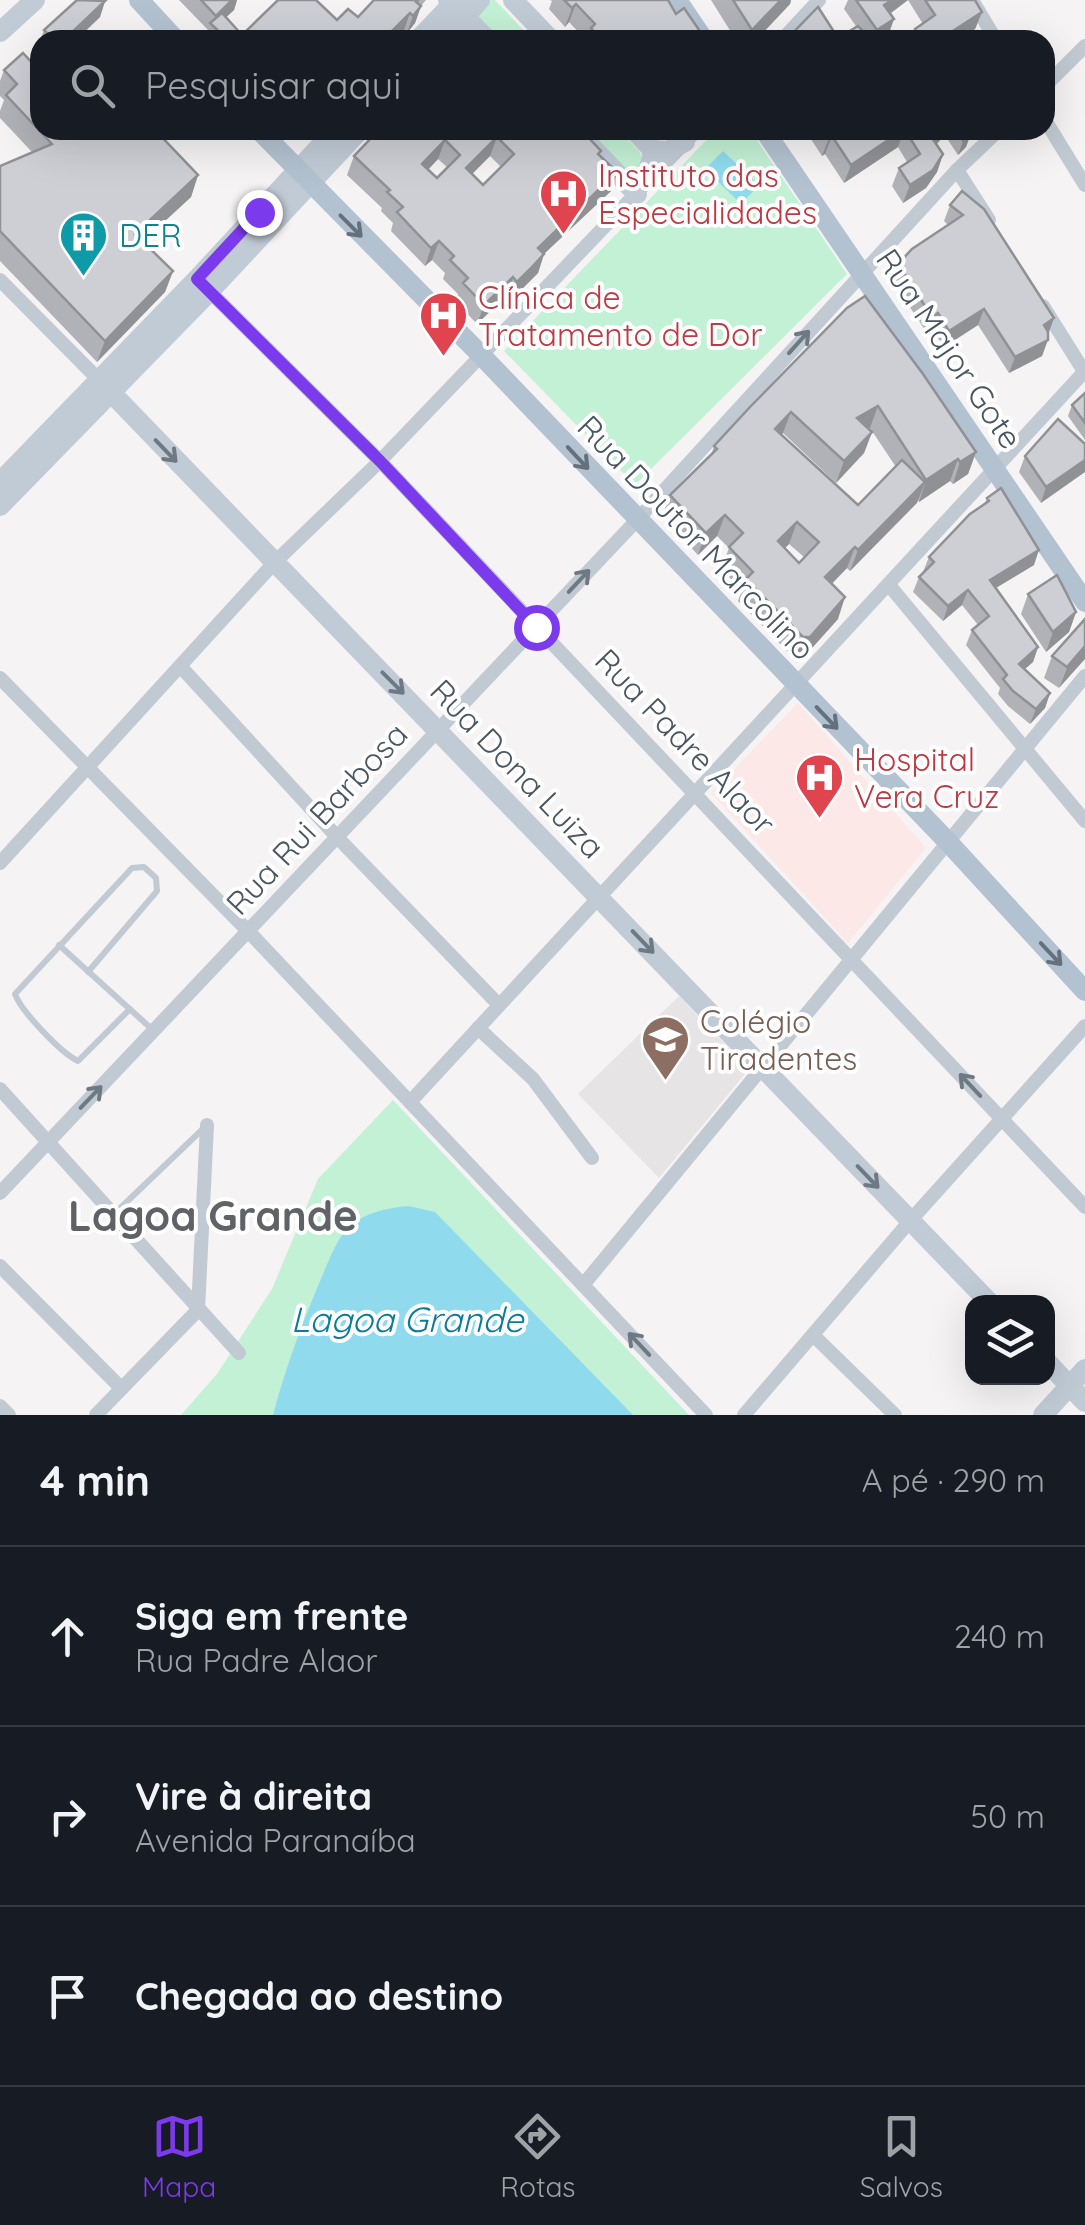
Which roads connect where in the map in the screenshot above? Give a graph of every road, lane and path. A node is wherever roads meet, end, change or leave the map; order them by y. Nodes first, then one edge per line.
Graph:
1 (35, 0) edge
2 (139, 0) edge
3 (480, 0) edge
4 (514, 0) edge
5 (677, 0) edge
6 (820, 0) edge
7 (972, 0) edge
8 (455, 5) edge
9 (167, 30) edge
10 (429, 30) edge
11 (446, 30) edge
12 (479, 30) edge
13 (542, 30) edge
14 (697, 30) edge
15 (792, 30) edge
16 (990, 30) edge
17 (0, 32) edge
18 (1085, 46) edge
19 (1055, 76) edge
20 (1055, 136) edge
21 (268, 140) edge
22 (328, 140) edge
23 (348, 140) edge
24 (585, 140) edge
25 (644, 140) edge
26 (685, 140) edge
27 (686, 140) edge
28 (771, 140) edge
29 (988, 140) edge
30 (653, 150) junction
31 (957, 170) junction
32 (303, 178) junction
33 (1085, 185) edge
34 (631, 188) junction
35 (1000, 237) edge
36 (862, 274) junction
37 (0, 280) edge
38 (203, 285) junction
39 (1031, 288) edge
40 (480, 354) junction
41 (1085, 372) edge
42 (105, 387) junction
43 (380, 461) junction
44 (995, 470) junction
45 (0, 482) edge
46 (0, 506) edge
47 (637, 520) junction
48 (274, 563) junction
49 (889, 586) junction
50 (1085, 602) edge
51 (536, 627) junction
52 (181, 667) junction
53 (1085, 676) edge
54 (0, 678) edge
55 (796, 686) junction
56 (439, 730) junction
57 (1024, 749) junction
58 (88, 768) junction
59 (696, 793) junction
60 (1085, 820) edge
61 (338, 838) junction
62 (948, 842) junction
63 (0, 862) edge
64 (599, 896) junction
65 (248, 932) junction
66 (59, 946) junction
67 (852, 958) junction
68 (88, 972) junction
69 (1085, 991) edge
70 (499, 1005) junction
71 (130, 1009) junction
72 (1085, 1026) edge
73 (478, 1028) junction
74 (154, 1031) junction
75 (763, 1067) junction
76 (0, 1088) edge
77 (410, 1102) junction
78 (1001, 1120) junction
79 (206, 1125) joint
80 (50, 1140) junction
81 (592, 1158) dead end
82 (0, 1193) edge
83 (1085, 1207) edge
84 (114, 1214) junction
85 (910, 1221) junction
86 (0, 1266) edge
87 (583, 1285) junction
88 (982, 1295) edge
89 (198, 1310) junction
90 (813, 1335) junction
91 (239, 1353) dead end
92 (1085, 1369) edge
93 (1055, 1371) edge
94 (1070, 1386) junction
95 (122, 1388) junction
96 (1085, 1402) edge
97 (0, 1406) edge
98 (10, 1415) edge
99 (96, 1415) edge
100 (706, 1415) edge
101 (744, 1415) edge
102 (895, 1415) edge
103 (1043, 1415) edge

1 - 17 street
2 - 9 main road
3 - 8 street
4 - 13 street
5 - 14 main road
6 - 15 street
7 - 16 street
8 - 10 street
8 - 11 street
8 - 12 street
18 - 19 street
20 - 33 street
21 - 32 main road, Rua Doutor Marcolino
22 - 32 street
23 - 32 street
24 - 34 street
25 - 30 street
26 - 30 street
27 - 34 street
28 - 36 main road, Rua Major Gote
29 - 31 street, Rua Rui Barbosa
30 - 34 street
31 - 35 street
31 - 36 street, Rua Rui Barbosa
32 - 38 street
32 -> 40 main road, Rua Doutor Marcolino
34 - 40 street
36 - 44 main road, Rua Major Gote
47 -> 36 street, Rua Rui Barbosa
37 - 42 street, Rua Dona Luiza
38 - 42 street
38 - 43 street, Rua Padre Alaor
39 - 41 street
40 - 43 street
40 -> 47 main road, Rua Doutor Marcolino
41 - 44 street
42 - 45 street
42 - 46 street
42 -> 48 street, Rua Dona Luiza
43 - 48 street
43 - 51 street, Rua Padre Alaor
44 - 49 street
44 - 50 main road, Rua Major Gote
51 -> 47 street, Rua Rui Barbosa
47 - 55 main road, Rua Doutor Marcolino
48 - 52 street
48 -> 56 street, Rua Dona Luiza
49 - 55 street
49 - 57 street
51 - 56 street, Rua Rui Barbosa
51 - 59 street, Rua Padre Alaor
52 - 58 street
52 - 61 street
53 - 57 street
54 - 58 street
55 - 59 street
55 -> 62 main road, Rua Doutor Marcolino
56 - 61 street, Rua Rui Barbosa
56 - 64 street, Rua Dona Luiza
57 - 60 street
57 - 62 street
58 - 63 street
58 - 65 street
59 - 64 street
59 - 67 street, Rua Padre Alaor
61 - 65 street, Rua Rui Barbosa
61 - 70 street
62 - 67 street
62 -> 69 main road, Rua Doutor Marcolino
64 - 70 street
64 -> 75 street, Rua Dona Luiza
65 - 74 street, Rua Rui Barbosa
65 - 77 street
66 - 68 lane
66 - 68 lane
66 - 71 lane
67 - 75 street
78 -> 67 street, Rua Padre Alaor
68 - 71 lane
70 - 73 street
71 - 74 lane
72 - 78 street
73 - 77 street
73 - 81 street
80 -> 74 street, Rua Rui Barbosa
75 -> 85 street, Rua Dona Luiza
75 - 87 street
76 - 80 street
77 - 87 street
78 - 83 street, Rua Padre Alaor
78 - 85 street
79 - 84 lane
79 - 89 street
80 - 82 street, Rua Rui Barbosa
80 - 84 street
84 - 89 street
85 - 88 street, Rua Dona Luiza
85 - 90 street
86 - 95 street
100 -> 87 street
89 - 91 street
89 - 95 street
90 - 101 street
90 - 102 street
92 - 94 street
93 - 94 street
94 - 96 street
94 - 103 street
95 - 99 street
97 - 98 street

